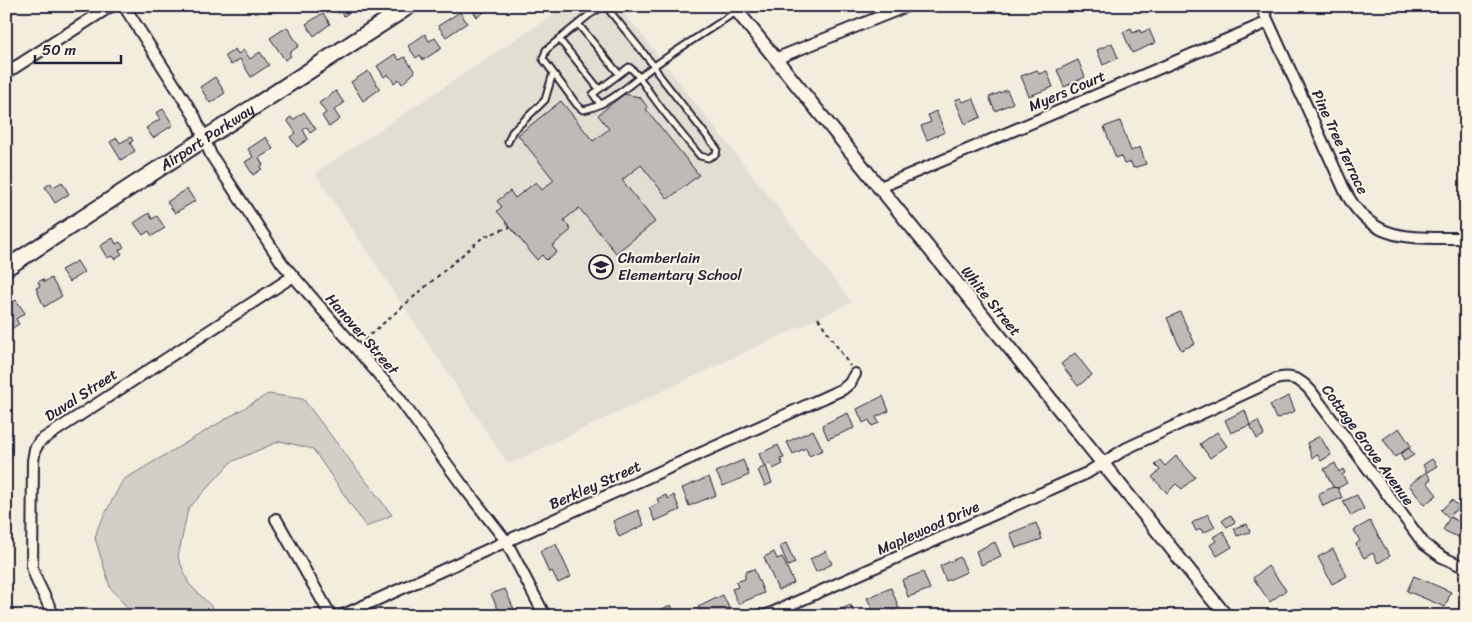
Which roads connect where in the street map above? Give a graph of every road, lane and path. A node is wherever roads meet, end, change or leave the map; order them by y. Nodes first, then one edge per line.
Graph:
1 (111, 6) edge
2 (124, 6) edge
3 (409, 6) edge
4 (907, 6) edge
5 (1261, 6) edge
6 (735, 9) edge
7 (1268, 22) junction
8 (578, 24) junction
9 (559, 39) junction
10 (776, 59) junction
11 (654, 66) junction
12 (553, 73) junction
13 (6, 74) edge
14 (619, 74) junction
15 (638, 77) junction
16 (599, 89) junction
17 (600, 104) junction
18 (205, 140) junction
19 (508, 142) dead end
20 (878, 188) junction
21 (510, 227) dead end
22 (1466, 238) edge
23 (6, 268) edge
24 (292, 276) junction
25 (818, 318) dead end
26 (364, 340) dead end
27 (855, 374) joint
28 (1103, 465) junction
29 (276, 519) dead end
30 (506, 541) junction
31 (1466, 568) edge
32 (54, 616) edge
33 (331, 616) edge
34 (341, 616) edge
35 (545, 616) edge
36 (765, 616) edge
37 (1226, 616) edge

1 - 13 street
2 - 18 street, Hanover Street
3 - 18 main road, Airport Parkway
4 - 10 street
5 - 7 street, Pine Tree Terrace
6 - 10 street, White Street
6 - 11 lane
7 - 20 street, Myers Court
7 - 22 street, Pine Tree Terrace
8 - 9 lane
8 - 11 lane
8 - 14 lane
9 - 12 lane
9 - 16 lane
10 - 20 street, White Street
11 - 15 lane
11 - 15 lane
12 - 17 lane
12 - 19 lane
14 - 15 lane
14 - 16 lane
15 - 17 lane
16 - 17 lane
18 - 23 main road, Airport Parkway
18 - 24 street, Hanover Street
20 - 28 street, White Street
21 - 26 path
24 - 30 street, Hanover Street
24 - 32 street, Duval Street
25 - 27 path
27 - 30 street, Berkley Street
28 - 31 street, Cottage Grove Avenue
28 - 36 street, Maplewood Drive
28 - 37 street, White Street
29 - 33 street
30 - 34 street, Berkley Street
30 - 35 street, Hanover Street

